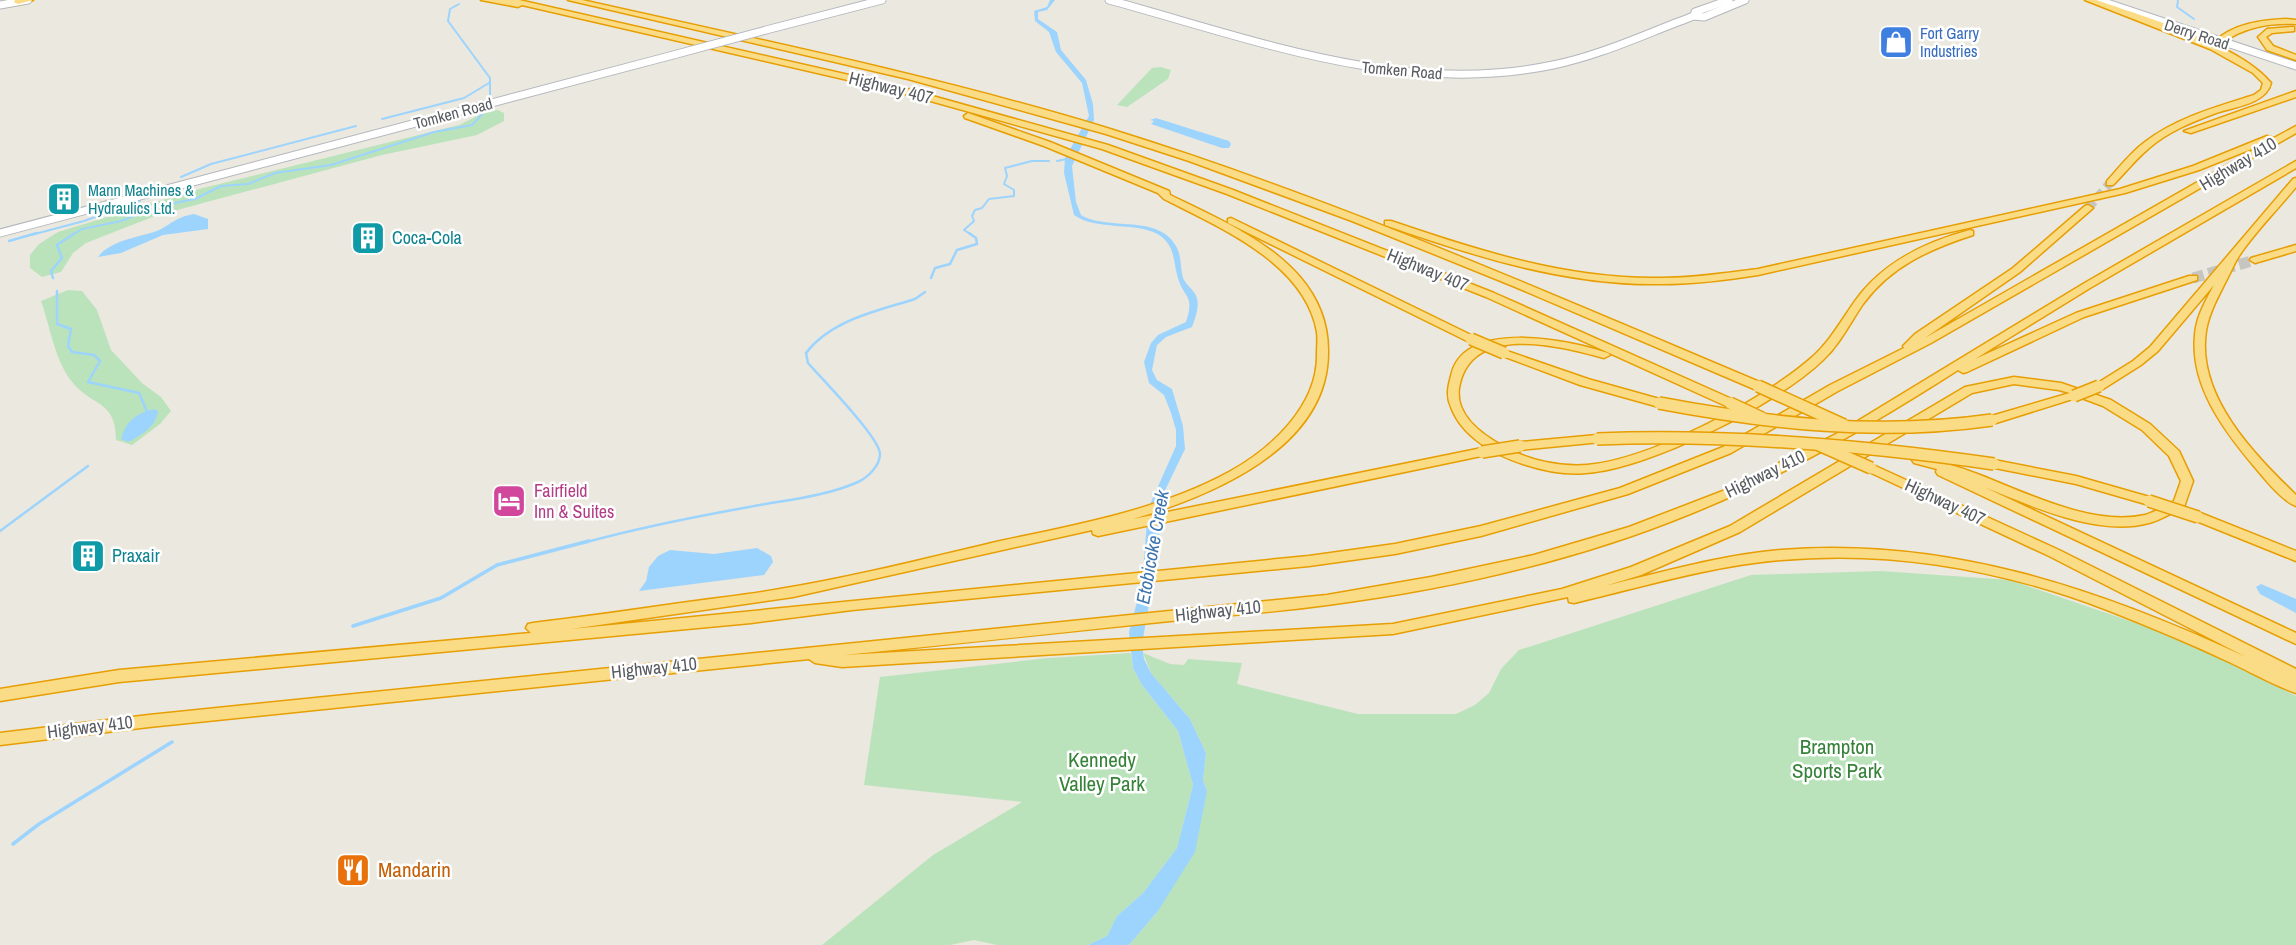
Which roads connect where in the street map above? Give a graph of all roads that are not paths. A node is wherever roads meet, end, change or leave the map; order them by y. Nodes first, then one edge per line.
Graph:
1 (29, 0) edge
2 (485, 0) edge
3 (509, 0) edge
4 (572, 0) edge
5 (586, 0) edge
6 (882, 0) edge
7 (1109, 0) edge
8 (1701, 0) edge
9 (1729, 0) edge
10 (1745, 0) edge
11 (2089, 0) edge
12 (2098, 0) edge
13 (2113, 0) edge
14 (2, 2) edge
15 (18, 2) joint
16 (602, 7) junction
17 (1703, 9) junction
18 (570, 14) junction
19 (1694, 16) junction
20 (2296, 22) edge
21 (2296, 30) edge
22 (2221, 39) junction
23 (2296, 62) edge
24 (892, 88) junction
25 (2296, 94) edge
26 (2296, 128) edge
27 (2296, 164) edge
28 (2124, 168) junction
29 (2296, 181) edge
30 (2110, 183) tunnel mouth
31 (1160, 190) junction
32 (1298, 196) junction
33 (2088, 208) tunnel mouth
34 (2030, 212) junction
35 (0, 231) edge
36 (2296, 248) edge
37 (2234, 255) junction
38 (2255, 260) tunnel mouth
39 (2193, 278) tunnel mouth
40 (1901, 353) junction
41 (1946, 373) junction
42 (1680, 381) junction
43 (1918, 460) junction
44 (2296, 502) edge
45 (1125, 520) junction
46 (2296, 556) edge
47 (1443, 621) junction
48 (2296, 639) edge
49 (448, 644) junction
50 (1111, 644) joint
51 (794, 654) junction
52 (2296, 676) edge
53 (2296, 687) edge
54 (0, 695) edge
55 (0, 741) edge

1 - 15 highway
2 - 18 highway
3 - 18 highway, Highway 407
4 - 16 highway, Highway 407
5 - 16 highway
6 - 35 main road, Tomken Road, bridge
7 - 19 main road, Tomken Road
8 - 17 main road
9 - 17 main road, Tomken Road
10 - 19 main road, Tomken Road
11 - 28 highway
12 - 22 main road, Derry Road
13 - 22 main road
14 - 15 main road
16 - 32 highway, Highway 407
17 - 19 main road, Tomken Road
18 - 24 highway, Highway 407
20 - 22 highway
21 - 23 highway
22 - 23 main road, Derry Road
24 - 31 highway
24 - 42 highway, Highway 407
25 - 28 highway
26 - 34 highway
26 - 40 highway, Highway 410
27 - 41 highway, Highway 410
28 - 30 highway
29 - 37 highway
31 - 37 highway, bridge
31 - 45 highway
32 - 34 highway
32 - 43 highway, Highway 407, bridge
33 - 40 highway
34 - 42 highway
36 - 38 highway
37 - 44 highway
39 - 41 highway
40 - 49 highway, Highway 410
41 - 51 highway, Highway 410
42 - 52 highway, Highway 407, bridge
43 - 47 highway
43 - 48 highway, Highway 407
45 - 46 highway, bridge
45 - 49 highway
47 - 50 highway
47 - 53 highway
49 - 54 highway, Highway 410
50 - 51 highway
51 - 55 highway, Highway 410

